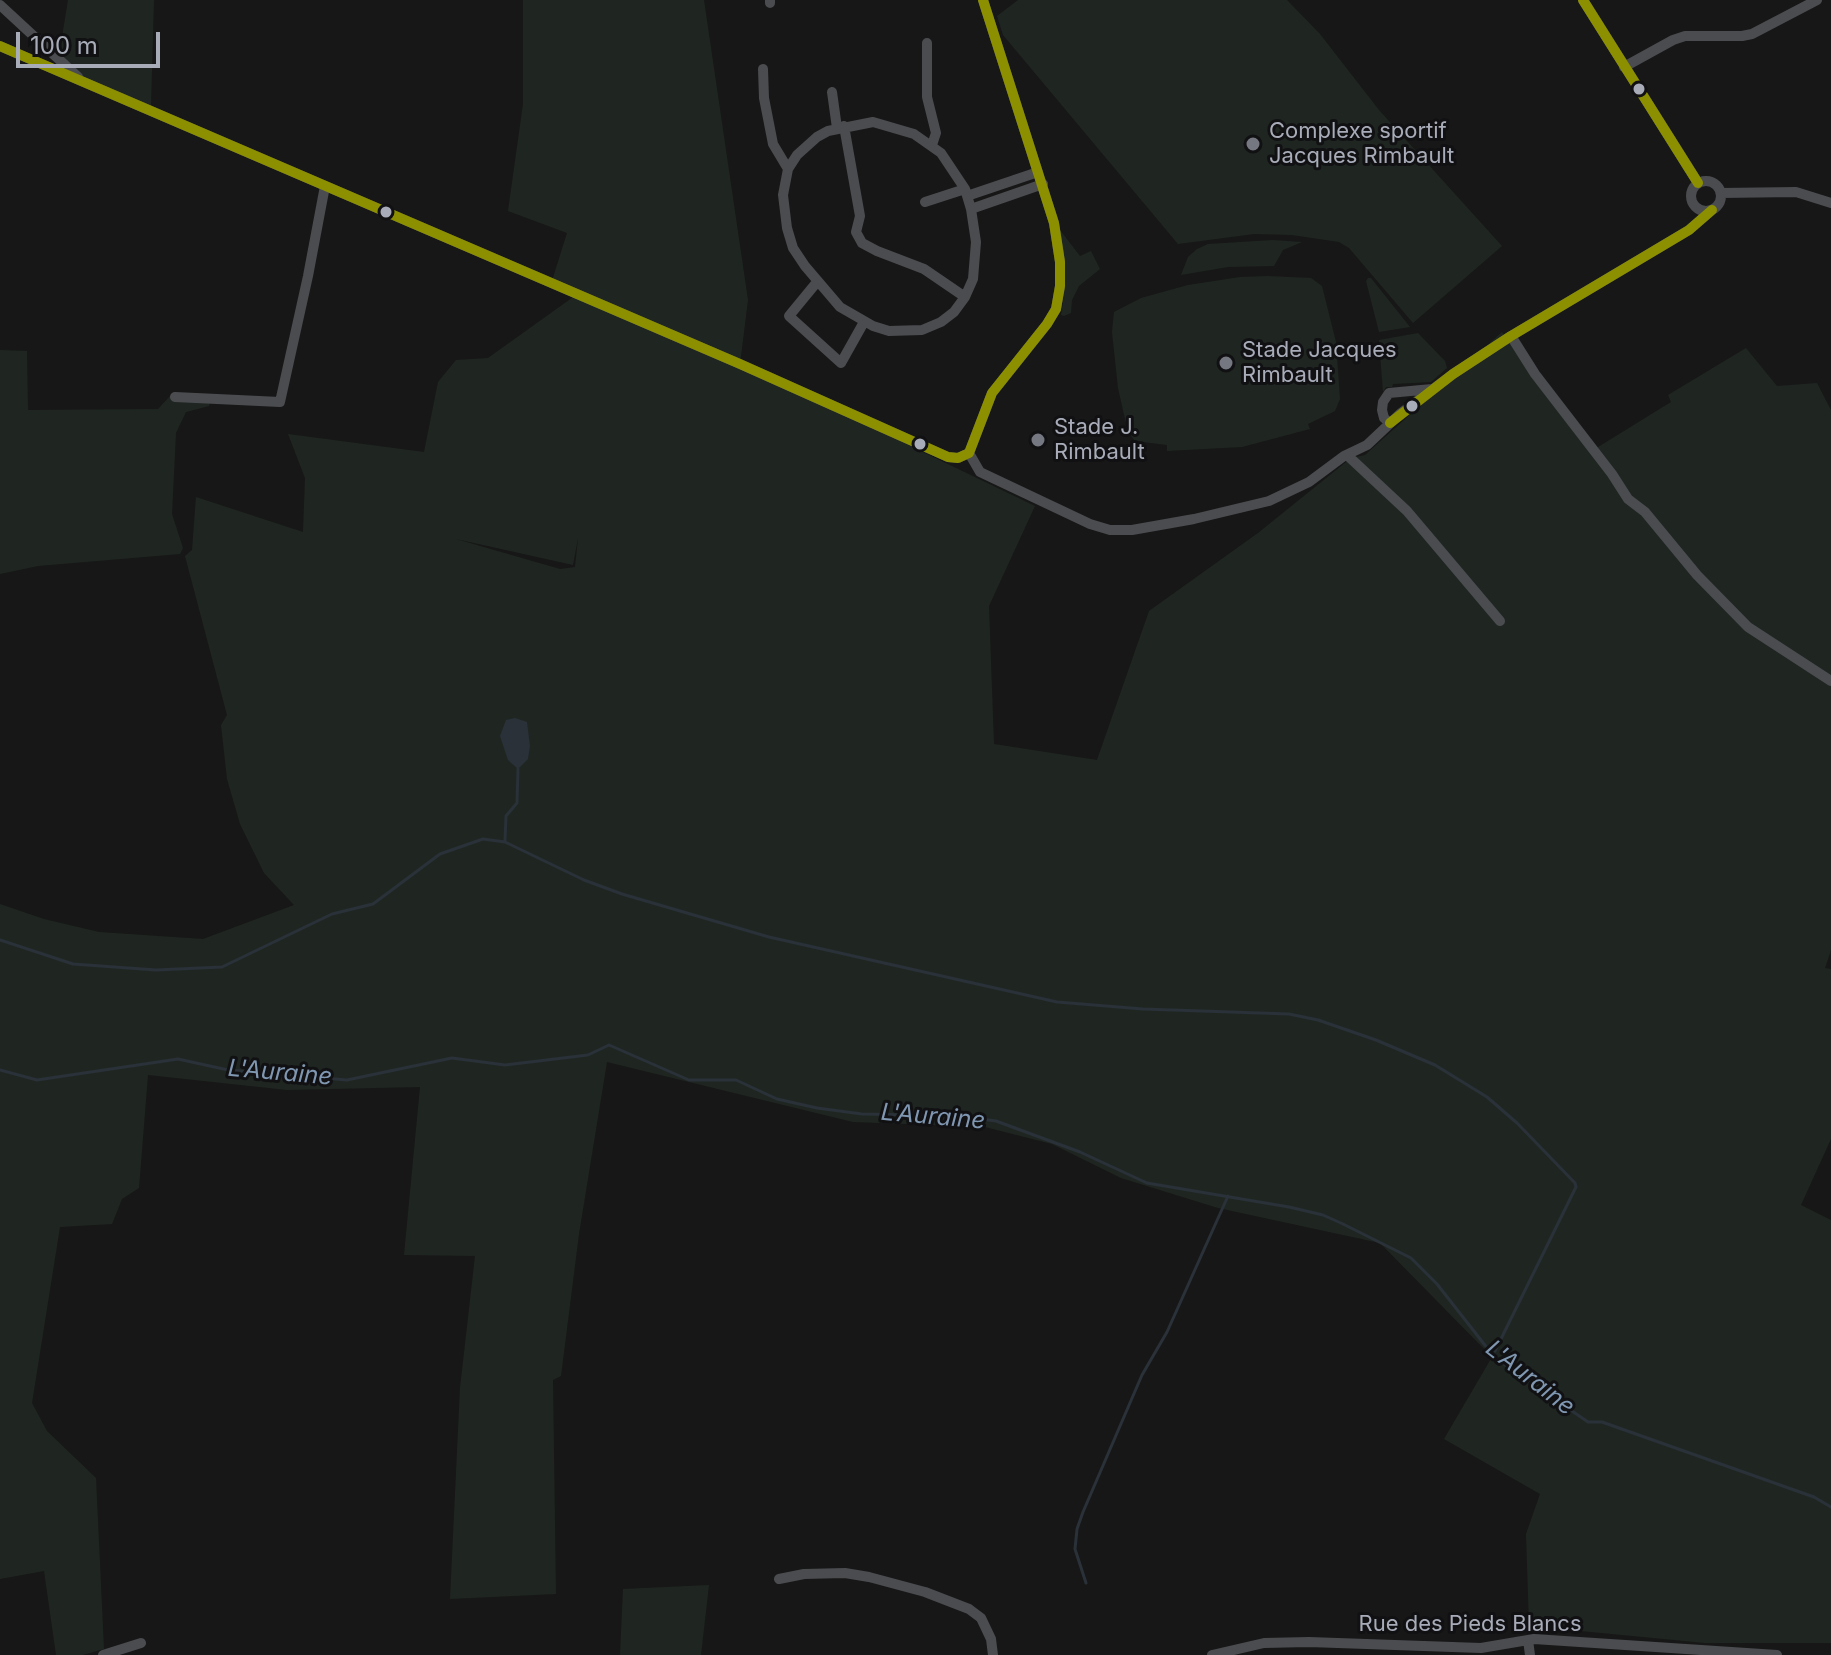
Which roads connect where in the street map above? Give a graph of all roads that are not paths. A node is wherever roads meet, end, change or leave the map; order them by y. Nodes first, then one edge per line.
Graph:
1 (983, 0) edge
2 (1583, 0) edge
3 (1817, 0) edge
4 (0, 5) edge
5 (927, 43) dead end
6 (0, 46) edge
7 (1624, 67) junction
8 (763, 69) dead end
9 (83, 81) junction
10 (832, 92) dead end
11 (840, 127) junction
12 (932, 145) junction
13 (788, 169) junction
14 (1038, 172) junction
15 (1698, 183) junction
16 (1043, 184) junction
17 (325, 186) junction
18 (966, 192) junction
19 (1721, 193) junction
20 (925, 202) dead end
21 (1831, 203) edge
22 (971, 209) junction
23 (1696, 209) junction
24 (1712, 210) junction
25 (1689, 230) junction
26 (817, 282) junction
27 (965, 297) junction
28 (864, 322) junction
29 (1511, 336) junction
30 (1434, 389) junction
31 (175, 397) dead end
32 (1390, 423) junction
33 (969, 453) junction
34 (1347, 455) junction
35 (1500, 621) dead end
36 (1831, 681) edge
37 (779, 1579) dead end
38 (1528, 1640) junction
39 (141, 1643) dead end
40 (103, 1655) edge
41 (993, 1655) edge
42 (1212, 1655) edge
43 (1530, 1655) edge
44 (1777, 1655) edge

1 - 14 street
2 - 7 street
3 - 7 street
4 - 9 street
5 - 12 street
6 - 9 street
7 - 15 street
8 - 13 street
9 - 17 street
10 - 11 street
11 - 12 street
11 - 13 street
11 - 27 street
12 - 18 street
13 - 26 street
14 - 16 street
14 - 18 street
15 - 19 street
15 - 23 street
16 - 22 street
16 - 33 street
17 - 31 street
17 - 33 street
18 - 20 street
18 - 22 street
19 - 21 street
19 - 24 street
22 - 27 street
23 - 24 street
23 - 25 street
24 - 25 street
25 - 29 street
26 - 28 street
26 - 28 street
27 - 28 street
29 - 30 street
29 - 36 street
30 - 32 street
30 - 32 street
32 - 34 street
33 - 34 street
34 - 35 street
37 - 41 street
38 - 42 street, Rue des Pieds Blancs
38 - 43 street
38 - 44 street, Rue des Pieds Blancs
39 - 40 street

